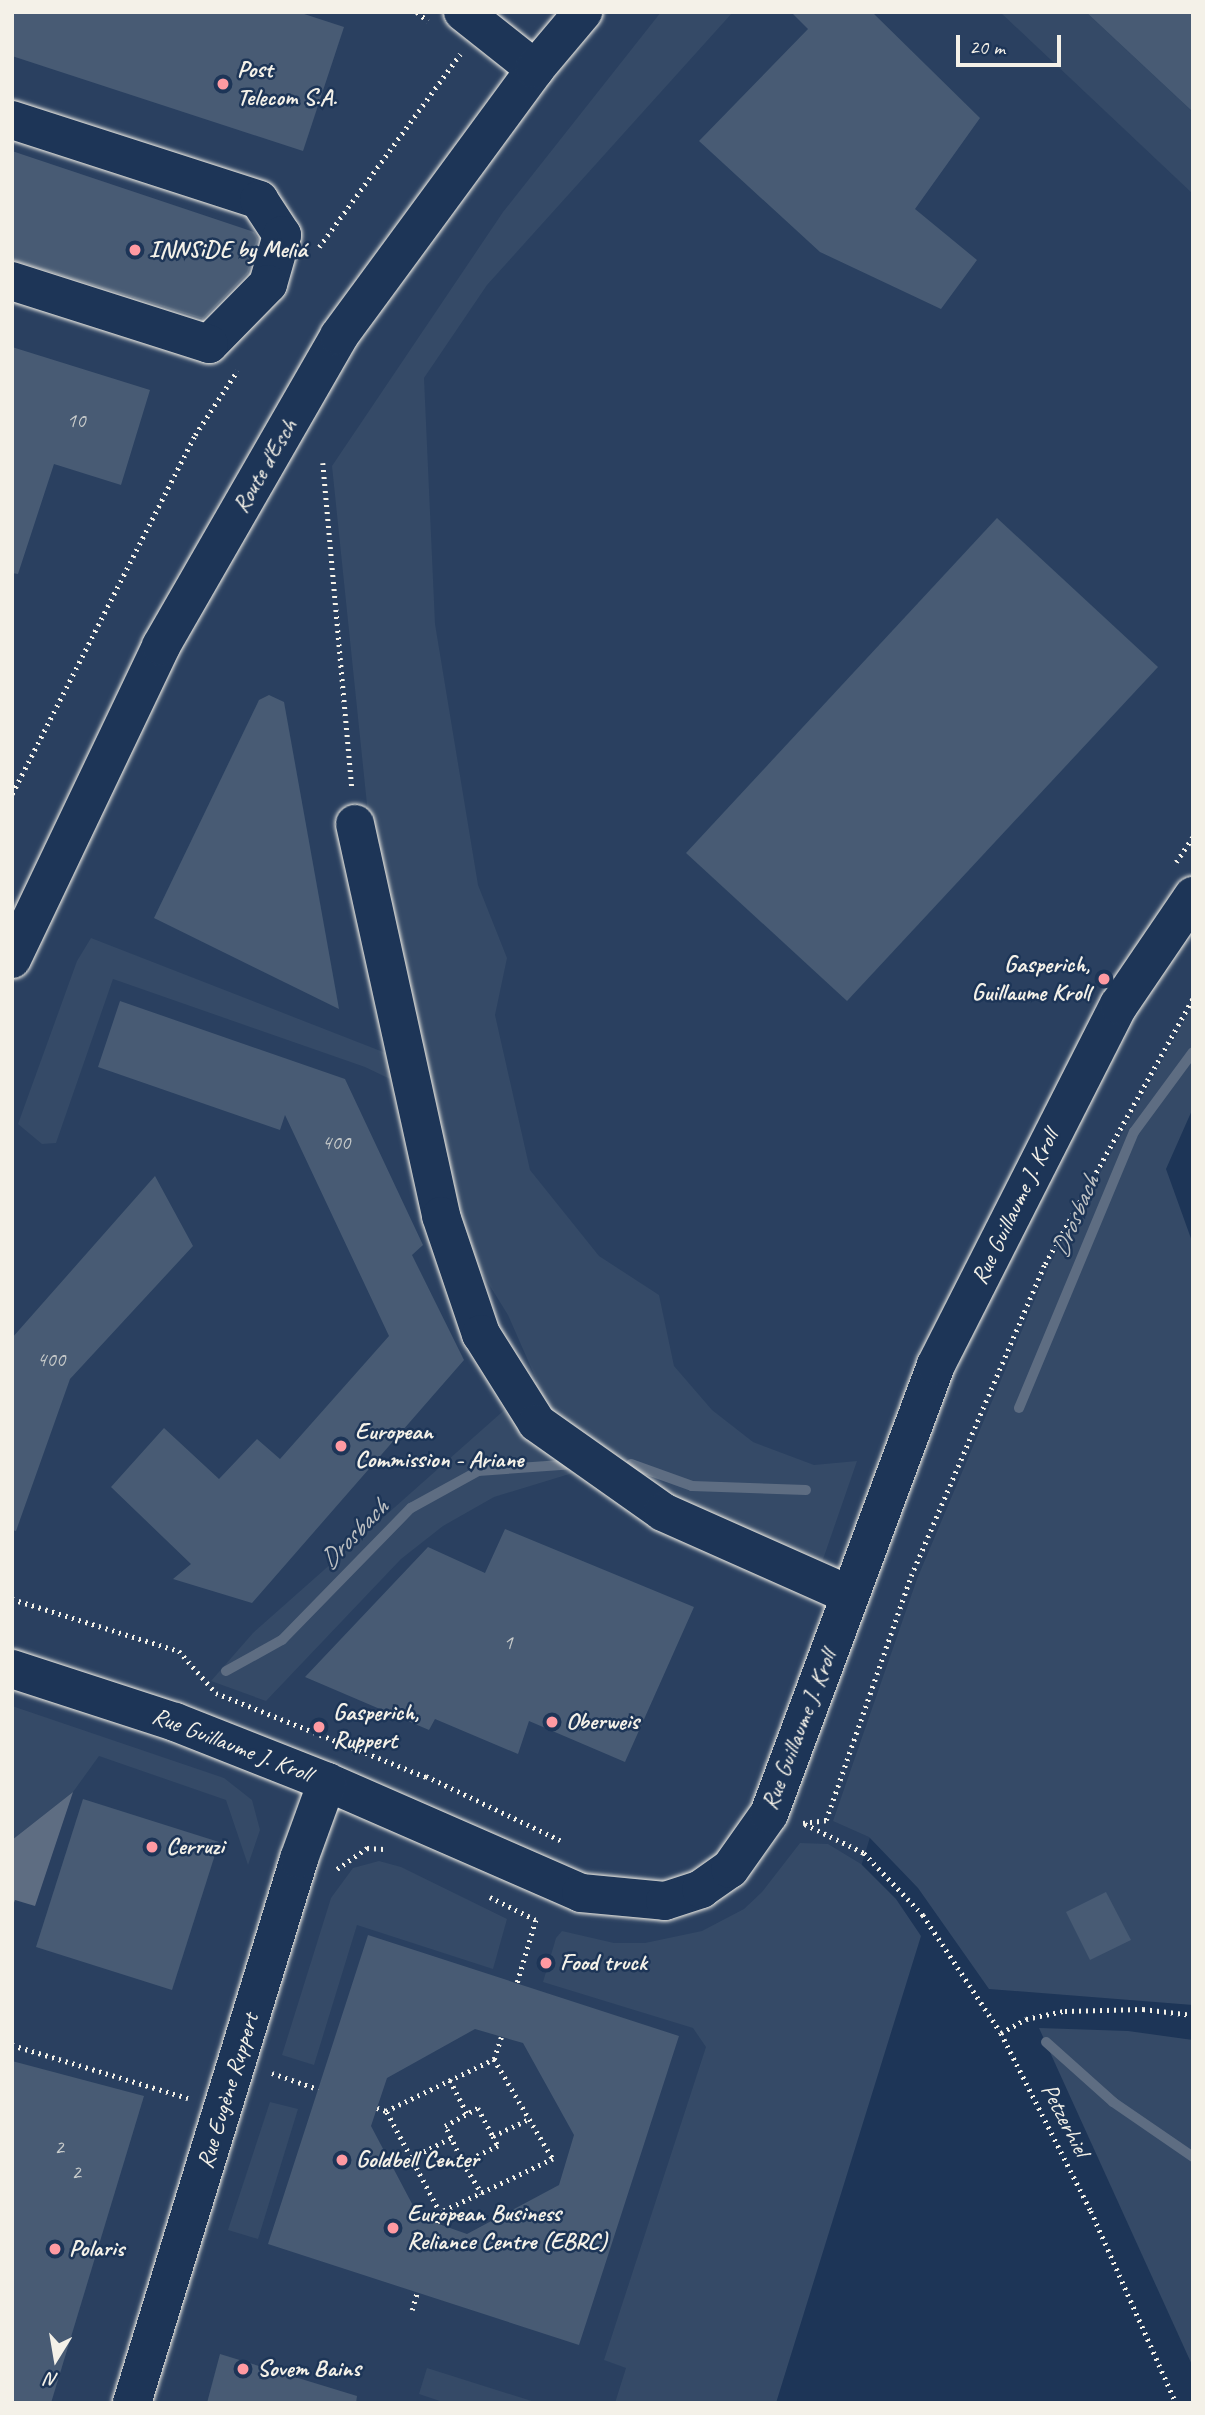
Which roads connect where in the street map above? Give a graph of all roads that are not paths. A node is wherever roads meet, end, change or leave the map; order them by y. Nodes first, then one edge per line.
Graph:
1 (583, 12) edge
2 (471, 19) edge
3 (534, 69) junction
4 (12, 120) edge
5 (12, 281) edge
6 (355, 824) road end
7 (1182, 883) edge
8 (12, 959) edge
9 (849, 1595) junction
10 (12, 1670) edge
11 (327, 1782) junction
12 (132, 2403) edge

1 - 3 street, Route d'Esch
2 - 3 street
3 - 8 street, Route d'Esch
4 - 5 street
6 - 9 street
7 - 9 street, Rue Guillaume J. Kroll
9 - 11 street, Rue Guillaume J. Kroll
10 - 11 street, Rue Guillaume J. Kroll
11 - 12 street, Rue Eugène Ruppert

